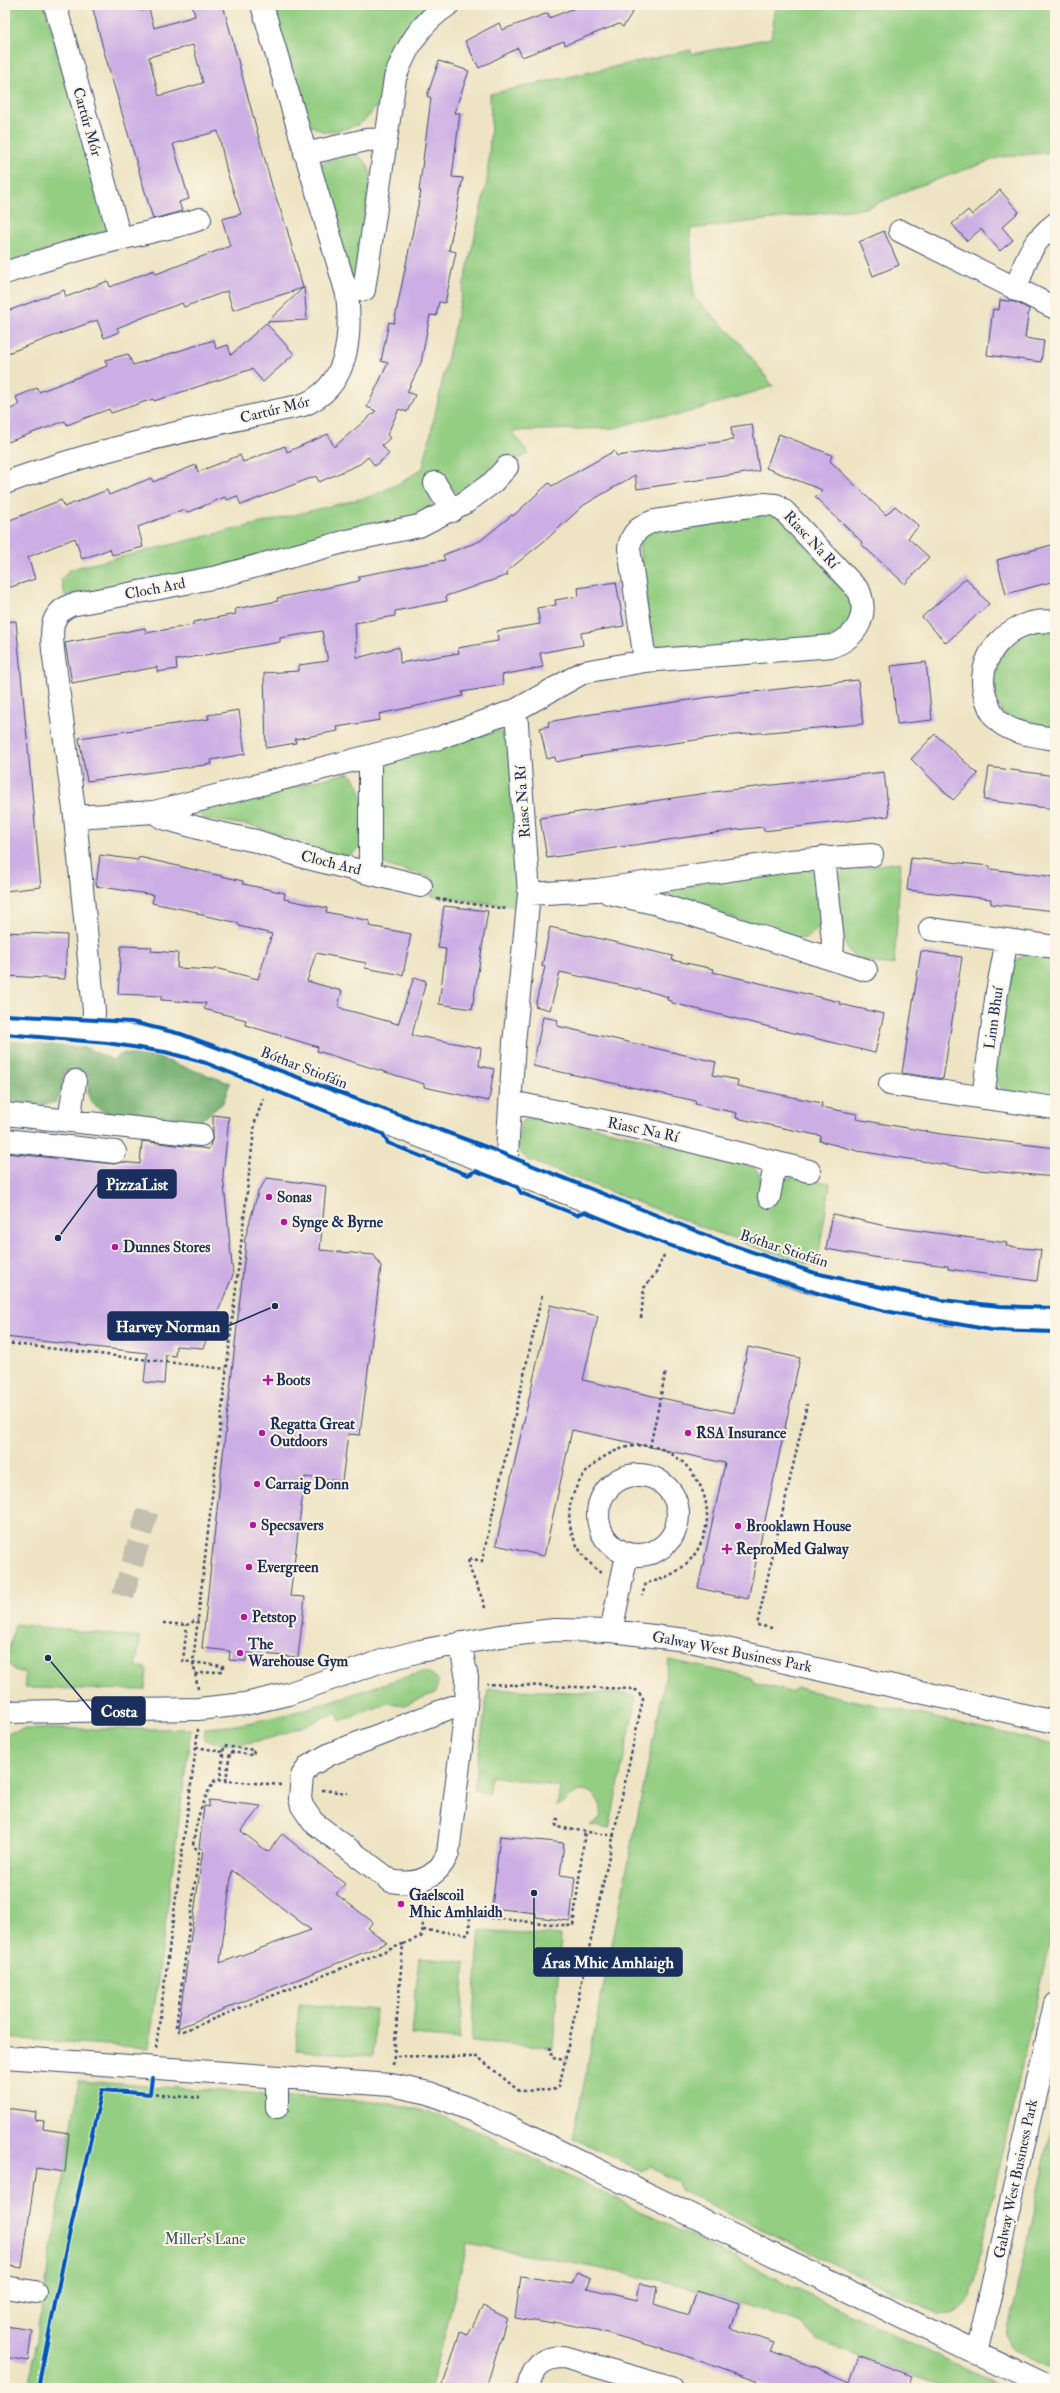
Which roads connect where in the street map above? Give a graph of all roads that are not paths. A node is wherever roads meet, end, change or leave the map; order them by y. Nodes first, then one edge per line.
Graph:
1 (55, 5) edge
2 (262, 5) edge
3 (448, 5) edge
4 (385, 139) junction
5 (305, 154) junction
6 (200, 219) dead end
7 (1055, 224) edge
8 (900, 231) dead end
9 (120, 238) junction
10 (5, 273) edge
11 (364, 290) dead end
12 (1016, 290) junction
13 (1055, 308) edge
14 (507, 467) dead end
15 (5, 483) edge
16 (435, 483) dead end
17 (452, 511) junction
18 (1055, 622) edge
19 (646, 661) junction
20 (516, 710) junction
21 (1055, 739) edge
22 (427, 742) joint
23 (370, 757) junction
24 (154, 812) junction
25 (75, 817) junction
26 (872, 855) dead end
27 (824, 858) junction
28 (370, 873) junction
29 (597, 890) junction
30 (426, 892) road end
31 (529, 894) junction
32 (930, 929) dead end
33 (1007, 940) junction
34 (1055, 947) edge
35 (832, 959) junction
36 (866, 970) dead end
37 (5, 1025) edge
38 (93, 1031) junction
39 (75, 1081) dead end
40 (890, 1084) dead end
41 (983, 1098) junction
42 (510, 1102) junction
43 (1055, 1108) edge
44 (5, 1114) edge
45 (69, 1121) junction
46 (201, 1135) dead end
47 (5, 1140) edge
48 (115, 1152) dead end
49 (775, 1164) junction
50 (506, 1169) junction
51 (809, 1171) dead end
52 (769, 1197) dead end
53 (1055, 1321) edge
54 (627, 1554) dead end
55 (612, 1631) junction
56 (460, 1643) junction
57 (466, 1708) junction
58 (5, 1712) edge
59 (1055, 1722) edge
60 (1055, 2004) edge
61 (5, 2058) edge
62 (277, 2078) junction
63 (1046, 2081) edge
64 (276, 2107) dead end
65 (5, 2287) edge
66 (35, 2292) dead end
67 (977, 2354) junction
68 (528, 2388) edge
69 (671, 2388) edge
70 (1049, 2388) edge

1 - 9 street, Cartúr Mór
2 - 5 street, Cartúr Mór
3 - 4 street
4 - 5 street
4 - 11 street
5 - 15 street, Cartúr Mór
6 - 9 street
7 - 12 street
8 - 12 street
9 - 10 street
12 - 13 street
14 - 17 street, Cloch Ard
16 - 17 street
17 - 25 street, Cloch Ard
18 - 21 street
19 - 19 street, Riasc Na Rí
19 - 20 street, Riasc Na Rí
20 - 22 street, Riasc Na Rí
20 - 31 street, Riasc Na Rí
22 - 23 street, Cloch Ard
23 - 24 street, Cloch Ard
23 - 28 street, Cloch Ard
24 - 25 street, Cloch Ard
24 - 28 street, Cloch Ard
25 - 38 street, Cloch Ard
26 - 27 street
27 - 29 street
27 - 35 street
28 - 30 street, Cloch Ard
29 - 31 street
29 - 35 street
31 - 42 street, Riasc Na Rí
32 - 33 street
33 - 34 street
33 - 41 street, Linn Bhuí
35 - 36 street
37 - 38 street, Bóthar Stiofáin
38 - 50 street, Bóthar Stiofáin
39 - 45 street
40 - 41 street
41 - 43 street
42 - 49 street, Riasc Na Rí
42 - 50 street, Riasc Na Rí
44 - 45 street
45 - 46 street
47 - 48 street
49 - 51 street, Riasc Na Rí
49 - 52 street
50 - 53 street, Bóthar Stiofáin
54 - 55 street
55 - 56 street, Galway West Business Park
55 - 59 street, Galway West Business Park
56 - 57 street
56 - 58 street, Galway West Business Park
57 - 57 street
60 - 63 street, Galway West Business Park
61 - 62 street
62 - 64 street
62 - 67 street
63 - 67 street, Galway West Business Park
65 - 66 street
67 - 70 street
68 - 69 street

